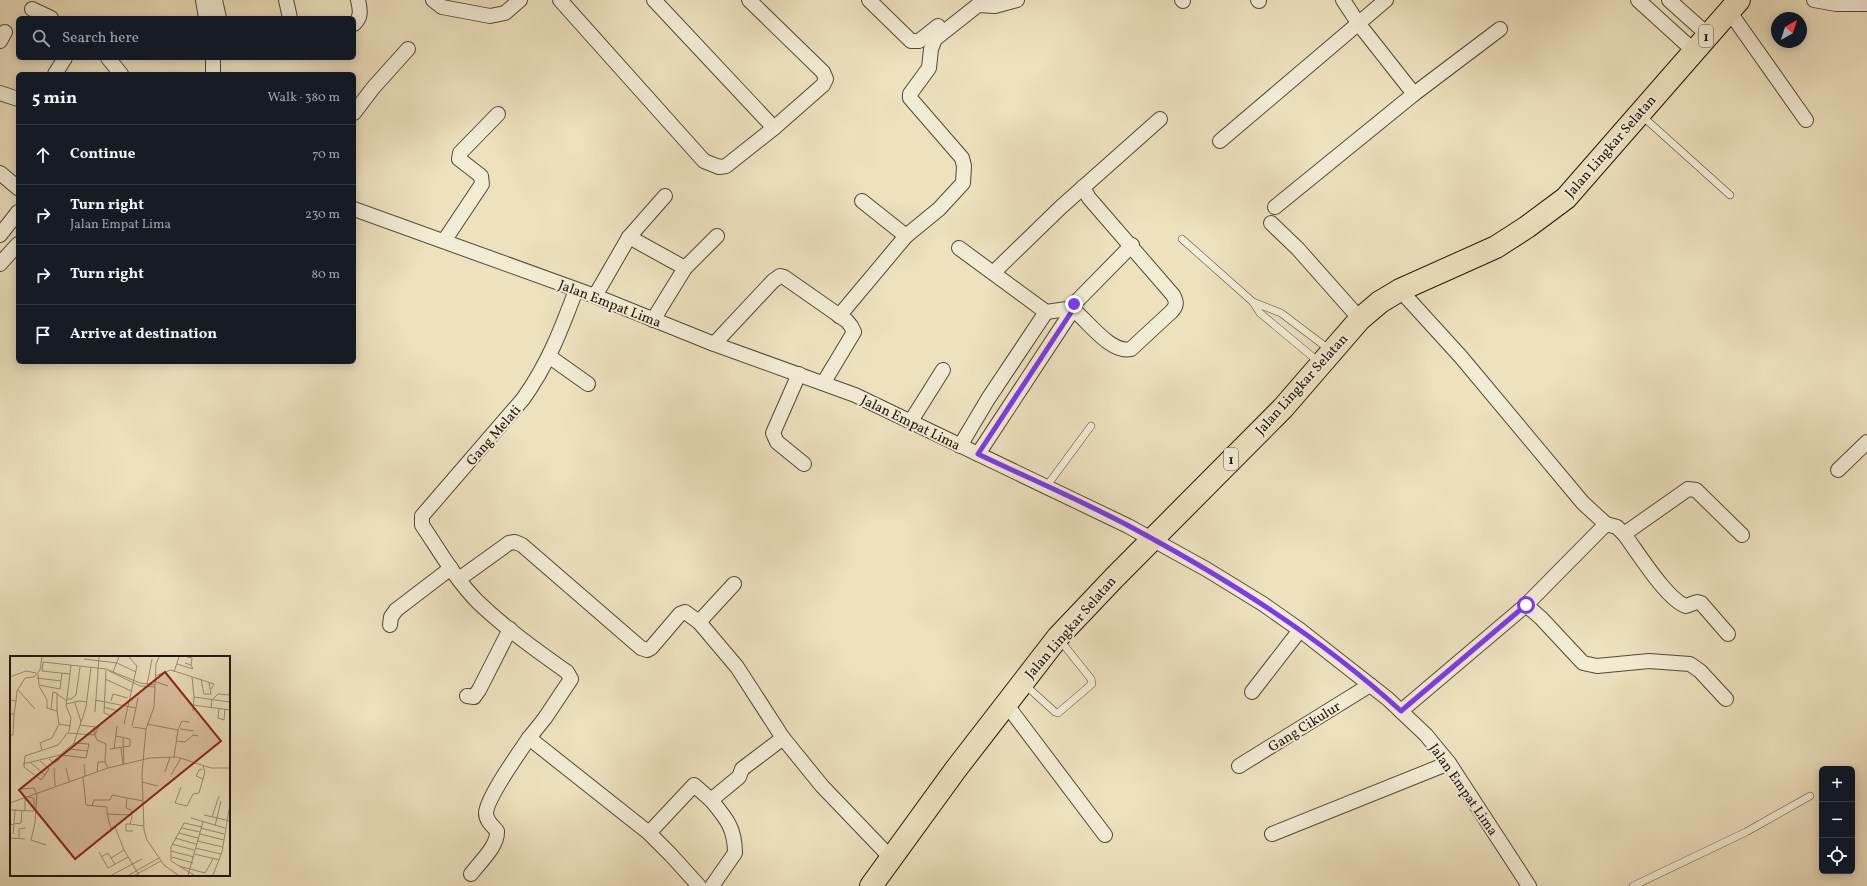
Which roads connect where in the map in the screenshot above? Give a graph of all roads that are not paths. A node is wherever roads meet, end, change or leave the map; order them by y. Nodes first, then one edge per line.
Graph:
1 (203, 0) edge
2 (215, 0) edge
3 (286, 0) edge
4 (358, 0) edge
5 (433, 0) edge
6 (520, 0) edge
7 (560, 0) edge
8 (654, 0) edge
9 (749, 0) edge
10 (869, 0) edge
11 (970, 0) edge
12 (1017, 0) edge
13 (1343, 0) edge
14 (1386, 0) edge
15 (1638, 0) edge
16 (1669, 0) edge
17 (1814, 0) edge
18 (1867, 4) edge
19 (1734, 5) edge
20 (32, 9) dead end
21 (47, 16) edge
22 (206, 16) edge
23 (219, 16) edge
24 (290, 16) edge
25 (356, 22) edge
26 (1358, 23) junction
27 (1500, 29) dead end
28 (1701, 43) junction
29 (408, 49) dead end
30 (64, 60) edge
31 (110, 60) edge
32 (212, 60) edge
33 (56, 72) edge
34 (119, 72) edge
35 (213, 72) edge
36 (0, 93) edge
37 (1414, 94) junction
38 (16, 98) edge
39 (1645, 107) junction
40 (356, 110) edge
41 (498, 114) dead end
42 (1160, 119) dead end
43 (1806, 120) dead end
44 (774, 128) junction
45 (1220, 141) dead end
46 (0, 173) edge
47 (16, 186) edge
48 (1083, 187) junction
49 (1730, 195) dead end
50 (665, 196) dead end
51 (862, 201) dead end
52 (1275, 206) dead end
53 (356, 210) edge
54 (16, 215) edge
55 (1271, 223) dead end
56 (0, 235) edge
57 (717, 236) dead end
58 (906, 236) junction
59 (629, 237) junction
60 (1182, 239) dead end
61 (444, 241) junction
62 (1132, 245) junction
63 (16, 246) edge
64 (959, 248) dead end
65 (0, 264) edge
66 (685, 268) junction
67 (994, 272) junction
68 (576, 290) junction
69 (1400, 290) junction
70 (595, 296) junction
71 (1253, 302) junction
72 (1074, 308) junction
73 (1046, 312) junction
74 (839, 316) junction
75 (1360, 319) junction
76 (653, 320) junction
77 (714, 344) junction
78 (550, 357) junction
79 (1326, 357) junction
80 (943, 370) dead end
81 (799, 374) junction
82 (824, 382) junction
83 (588, 384) dead end
84 (911, 421) junction
85 (1091, 426) dead end
86 (1867, 442) edge
87 (960, 446) junction
88 (978, 454) junction
89 (804, 464) dead end
90 (1838, 470) dead end
91 (1046, 487) junction
92 (1606, 524) junction
93 (1624, 534) junction
94 (1742, 535) dead end
95 (1153, 540) junction
96 (455, 573) junction
97 (734, 584) dead end
98 (1526, 605) junction
99 (699, 622) junction
100 (390, 626) dead end
101 (510, 629) junction
102 (1300, 630) junction
103 (1728, 634) dead end
104 (1058, 638) junction
105 (1023, 682) junction
106 (1370, 685) junction
107 (1252, 692) dead end
108 (467, 696) dead end
109 (1726, 699) dead end
110 (1006, 704) junction
111 (1401, 711) junction
112 (529, 738) junction
113 (782, 738) junction
114 (1449, 763) junction
115 (1239, 766) dead end
116 (1810, 796) dead end
117 (711, 800) junction
118 (649, 833) junction
119 (1272, 834) dead end
120 (1105, 835) dead end
121 (891, 858) junction
122 (471, 874) dead end
123 (699, 886) edge
124 (712, 886) edge
125 (871, 886) edge
126 (1529, 886) edge
127 (1633, 886) edge

1 - 22 street
2 - 23 street
3 - 24 street
4 - 25 street
5 - 6 street
7 - 44 street
8 - 44 street
9 - 44 street
10 - 11 street
12 - 58 street
13 - 26 street
14 - 26 street
15 - 28 street
16 - 28 street
17 - 18 street
19 - 28 highway, Jalan Lingkar Selatan / 1
19 - 43 street
20 - 21 street
26 - 37 street
26 - 45 street
27 - 37 street
28 - 39 highway, Jalan Lingkar Selatan / 1
29 - 40 street
30 - 33 street
31 - 34 street
32 - 35 street
36 - 38 street
37 - 52 street
39 - 49 lane
39 - 69 highway, Jalan Lingkar Selatan / 1
41 - 61 street
42 - 48 street
46 - 47 street
48 - 62 street
48 - 67 street
50 - 59 street
51 - 58 street
53 - 61 street, Jalan Empat Lima
54 - 56 street
55 - 75 street
57 - 66 street
58 - 74 street
59 - 66 street
59 - 70 street
60 - 71 lane
61 - 68 street, Jalan Empat Lima
62 - 72 street
62 - 72 street
63 - 65 street
64 - 67 street
66 - 76 street
67 - 73 street
68 - 70 street, Jalan Empat Lima
68 - 78 street, Gang Melati
69 - 75 highway, Jalan Lingkar Selatan / 1
69 - 92 street
70 - 76 street, Jalan Empat Lima
71 - 79 lane
71 - 79 lane
72 - 73 street
72 - 88 street
73 - 87 street
74 - 77 street
74 - 82 street
75 - 79 highway, Jalan Lingkar Selatan / 1
76 - 77 street, Jalan Empat Lima
77 - 81 street, Jalan Empat Lima
78 - 83 street
78 - 96 street, Gang Melati
79 - 95 highway, Jalan Lingkar Selatan / 1
80 - 84 street
81 - 82 street, Jalan Empat Lima
81 - 89 street
82 - 84 street, Jalan Empat Lima
84 - 87 street, Jalan Empat Lima
85 - 91 lane
86 - 90 street
87 - 88 street, Jalan Empat Lima
88 - 91 street, Jalan Empat Lima
91 - 95 street, Jalan Empat Lima
92 - 93 street
92 - 98 street
93 - 94 street
93 - 103 street
95 - 102 street, Jalan Empat Lima
95 - 104 highway, Jalan Lingkar Selatan / 1
96 - 99 street
96 - 100 street
96 - 101 street, Gang Melati
97 - 99 street
98 - 109 street
98 - 111 street
99 - 113 street
101 - 108 street
101 - 112 street, Gang Melati
102 - 106 street, Jalan Empat Lima
102 - 107 street
104 - 105 highway, Jalan Lingkar Selatan / 1
104 - 105 lane
105 - 110 highway, Jalan Lingkar Selatan / 1
106 - 111 street, Jalan Empat Lima
106 - 115 street, Gang Cikulur
110 - 120 street
110 - 121 highway, Jalan Lingkar Selatan / 1
111 - 114 street, Jalan Empat Lima
112 - 118 street
112 - 122 street
113 - 117 street
113 - 121 street
114 - 119 street
114 - 126 street, Jalan Empat Lima
116 - 127 lane
117 - 118 street
117 - 124 street
118 - 123 street
121 - 125 highway, Jalan Lingkar Selatan / 1

